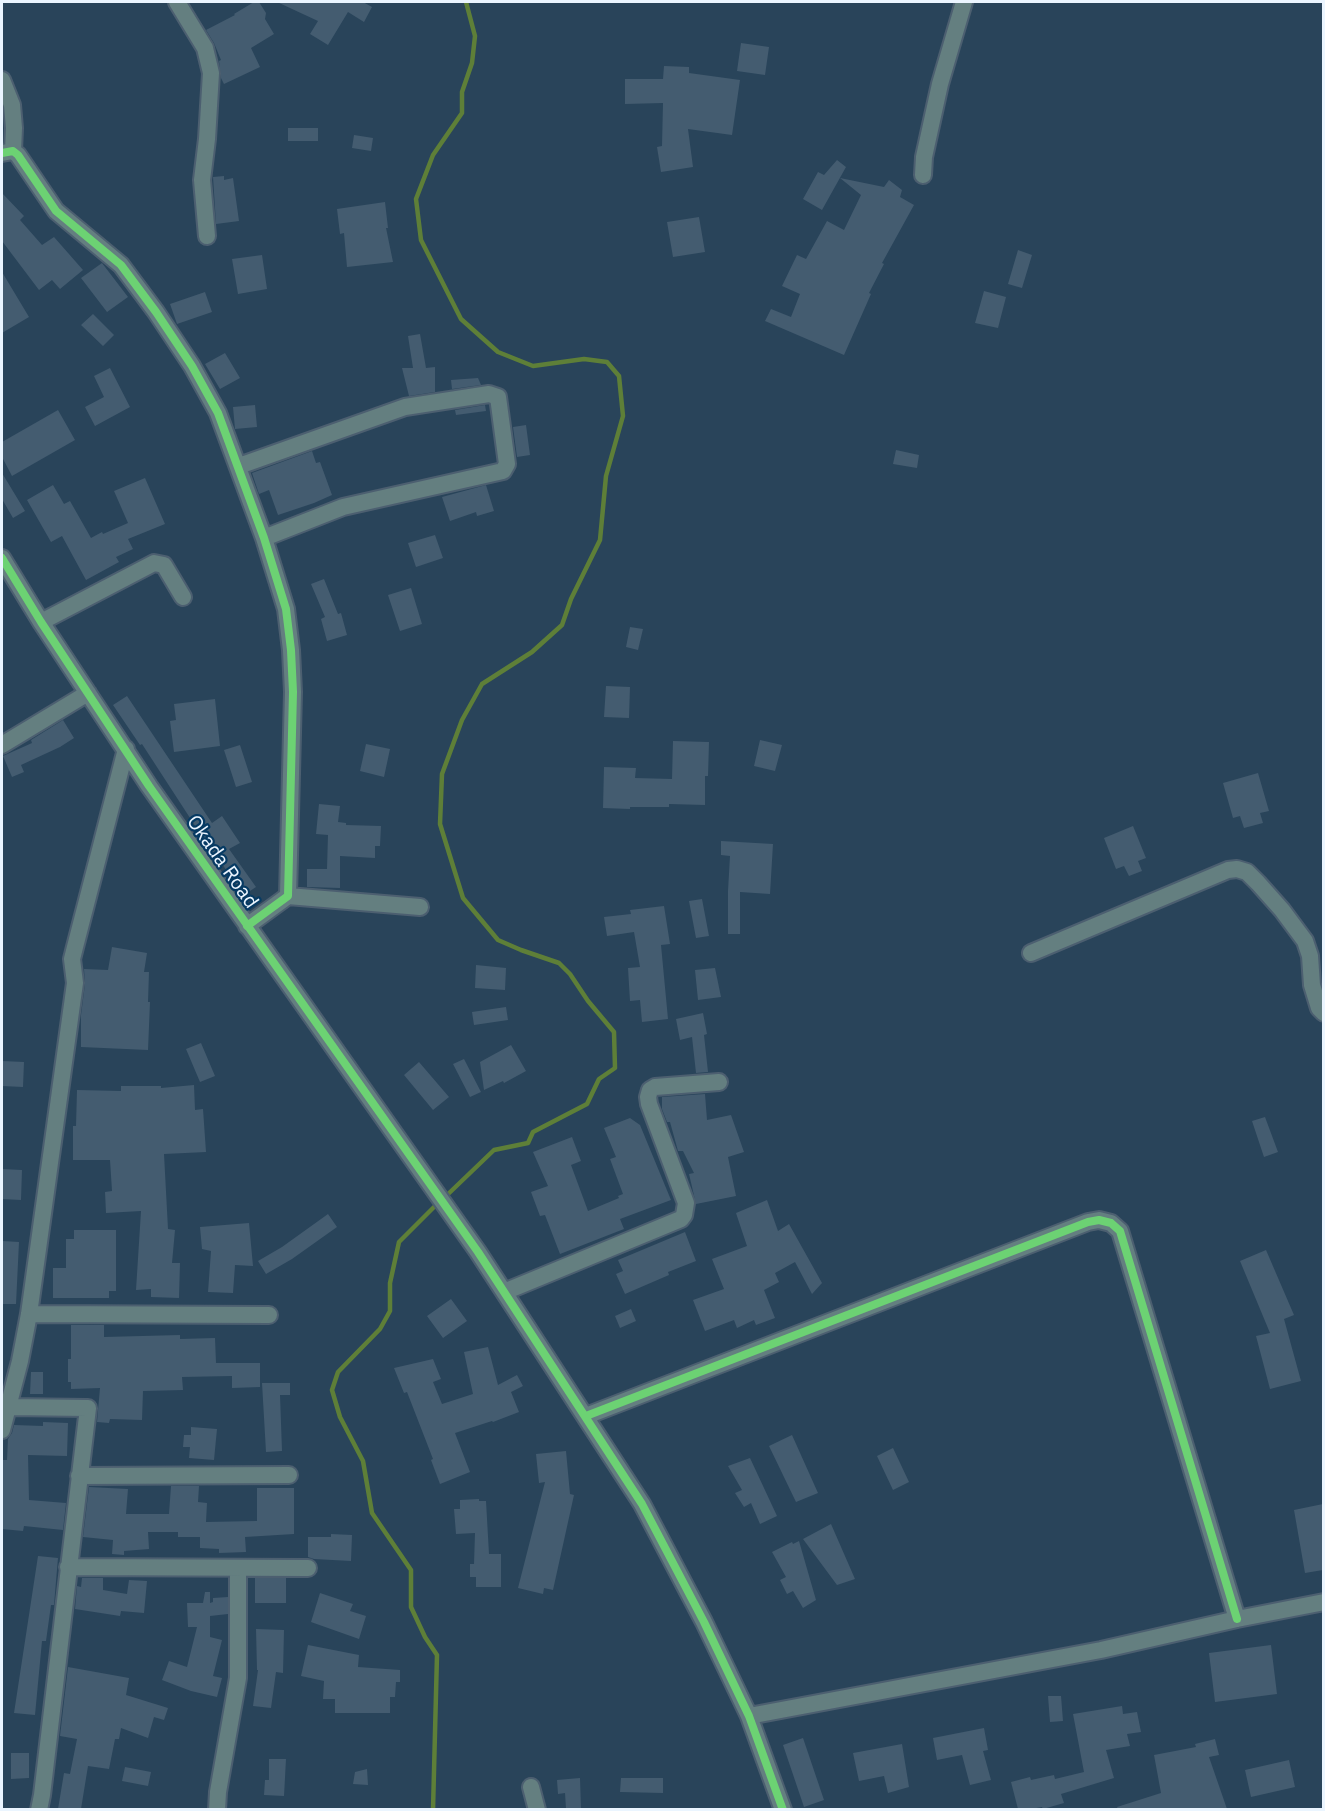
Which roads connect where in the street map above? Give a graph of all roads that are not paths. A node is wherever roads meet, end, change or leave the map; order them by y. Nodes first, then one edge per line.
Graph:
1 (177, 2) edge
2 (964, 2) edge
3 (2, 80) edge
4 (8, 152) edge
5 (923, 175) dead end
6 (207, 236) dead end
7 (239, 466) junction
8 (264, 538) junction
9 (2, 558) edge
10 (183, 597) dead end
11 (41, 622) junction
12 (88, 693) junction
13 (2, 745) edge
14 (126, 749) junction
15 (288, 896) junction
16 (420, 907) dead end
17 (247, 926) junction
18 (1031, 953) dead end
19 (1323, 1013) edge
20 (719, 1082) dead end
21 (504, 1292) junction
22 (29, 1314) junction
23 (269, 1315) dead end
24 (9, 1407) junction
25 (586, 1416) junction
26 (2, 1430) edge
27 (289, 1475) dead end
28 (79, 1476) junction
29 (68, 1567) junction
30 (238, 1568) junction
31 (308, 1568) dead end
32 (1323, 1602) edge
33 (1238, 1619) junction
34 (749, 1716) junction
35 (531, 1787) dead end
36 (39, 1809) edge
37 (217, 1809) edge
38 (537, 1809) edge
39 (783, 1809) edge

1 - 6 street
2 - 5 street
3 - 4 street
4 - 7 street
7 - 8 street
7 - 8 street
8 - 15 street
9 - 11 street, Okada Road
10 - 11 street
11 - 12 street, Okada Road
12 - 13 street
12 - 14 street, Okada Road
14 - 17 street, Okada Road
14 - 22 street
15 - 16 street
15 - 17 street
17 - 21 street, Okada Road
18 - 19 street
20 - 21 street
21 - 25 street, Okada Road
22 - 23 street
22 - 24 street
24 - 26 street
24 - 28 street
25 - 33 street
25 - 34 street, Okada Road
27 - 28 street
28 - 29 street
29 - 30 street
29 - 36 street
30 - 31 street
30 - 37 street
32 - 33 street
33 - 34 street
34 - 39 street, Okada Road
35 - 38 street

